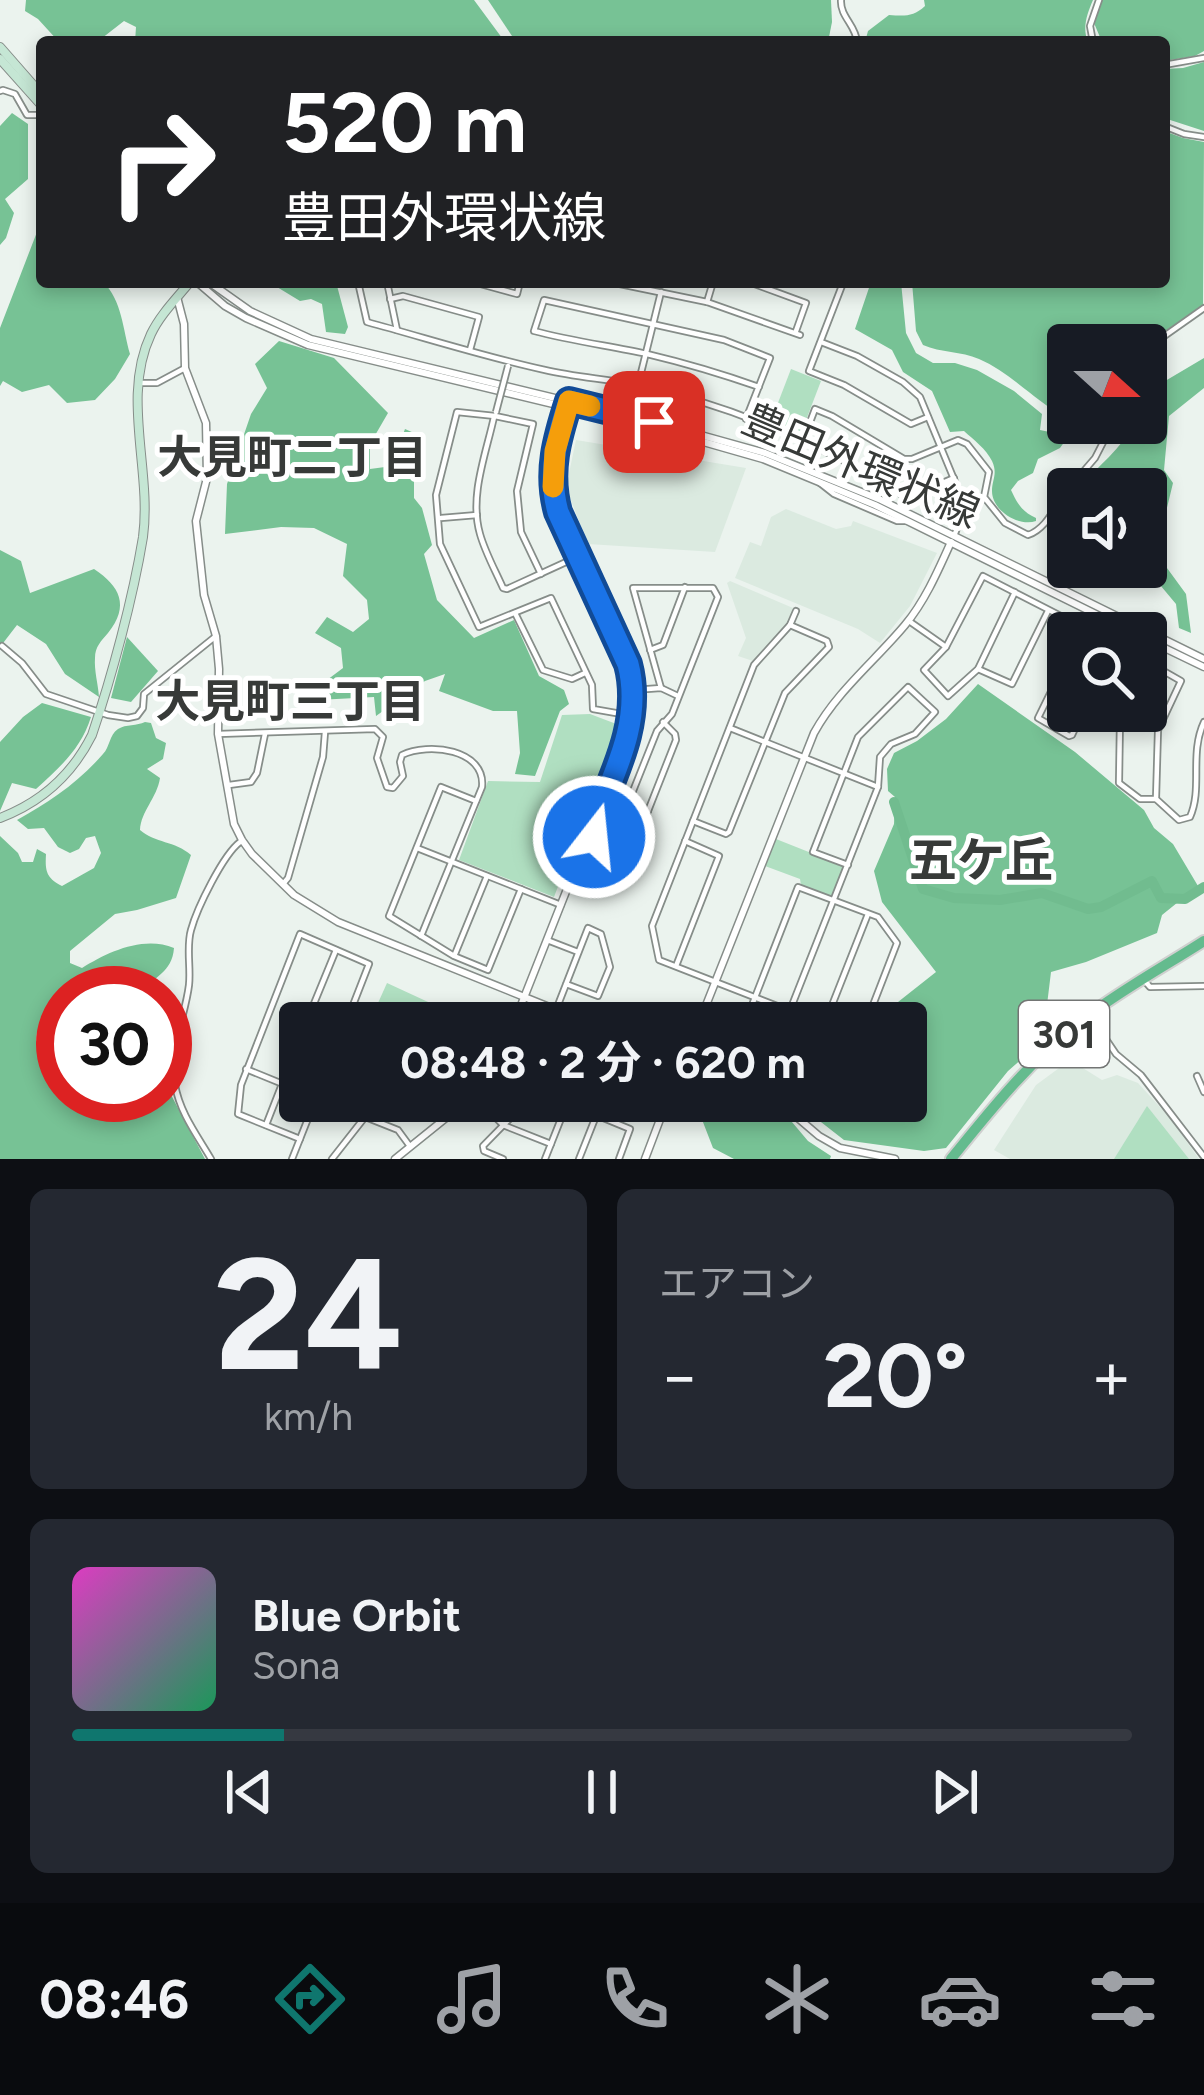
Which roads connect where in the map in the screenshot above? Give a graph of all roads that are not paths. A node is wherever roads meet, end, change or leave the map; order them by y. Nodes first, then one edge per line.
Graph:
1 (841, 0) edge
2 (1099, 0) edge
3 (856, 36) edge
4 (1092, 36) edge
5 (0, 47) edge
6 (1204, 58) edge
7 (0, 59) edge
8 (1170, 64) edge
9 (36, 88) edge
10 (0, 92) edge
11 (36, 102) edge
12 (36, 115) edge
13 (1170, 128) edge
14 (1204, 136) edge
15 (187, 288) edge
16 (202, 288) edge
17 (217, 288) edge
18 (359, 288) edge
19 (388, 288) edge
20 (652, 288) edge
21 (711, 288) edge
22 (765, 288) edge
23 (841, 288) edge
24 (661, 292) junction
25 (177, 297) junction
26 (390, 299) junction
27 (707, 302) junction
28 (1204, 308) edge
29 (654, 323) junction
30 (397, 330) junction
31 (1167, 334) edge
32 (821, 342) junction
33 (470, 351) junction
34 (646, 354) junction
35 (508, 364) junction
36 (185, 368) junction
37 (138, 383) junction
38 (638, 386) junction
39 (758, 387) junction
40 (567, 405) junction
41 (495, 414) junction
42 (928, 417) junction
43 (746, 419) junction
44 (803, 441) junction
45 (940, 446) junction
46 (954, 478) junction
47 (477, 515) junction
48 (439, 519) junction
49 (1047, 520) edge
50 (952, 539) junction
51 (579, 556) junction
52 (541, 574) junction
53 (685, 587) junction
54 (1015, 592) junction
55 (1049, 610) junction
56 (796, 611) dead end
57 (1052, 612) edge
58 (1093, 612) edge
59 (515, 613) junction
60 (909, 621) junction
61 (790, 625) junction
62 (216, 636) junction
63 (2, 646) edge
64 (946, 647) junction
65 (1167, 648) edge
66 (650, 650) junction
67 (1204, 663) edge
68 (978, 669) junction
69 (586, 673) junction
70 (1167, 674) edge
71 (661, 688) junction
72 (634, 690) junction
73 (678, 696) junction
74 (1047, 700) edge
75 (1167, 710) edge
76 (100, 712) junction
77 (633, 716) junction
78 (663, 722) junction
79 (1204, 722) edge
80 (1047, 723) edge
81 (730, 728) junction
82 (325, 732) junction
83 (1120, 732) edge
84 (1157, 732) edge
85 (218, 734) junction
86 (265, 734) junction
87 (765, 742) junction
88 (804, 758) junction
89 (843, 773) junction
90 (229, 784) junction
91 (878, 787) junction
92 (1156, 799) junction
93 (476, 801) junction
94 (648, 811) junction
95 (0, 818) edge
96 (693, 821) junction
97 (589, 836) junction
98 (242, 840) junction
99 (685, 841) junction
100 (417, 848) junction
101 (579, 860) junction
102 (451, 862) junction
103 (848, 865) junction
104 (487, 876) junction
105 (283, 884) junction
106 (521, 889) junction
107 (604, 889) dead end
108 (834, 901) junction
109 (561, 905) junction
110 (868, 914) junction
111 (421, 936) junction
112 (547, 940) junction
113 (1204, 941) edge
114 (336, 950) junction
115 (578, 952) junction
116 (454, 956) junction
117 (676, 966) junction
118 (1143, 979) junction
119 (716, 981) junction
120 (566, 984) junction
121 (1204, 986) edge
122 (524, 997) junction
123 (754, 997) junction
124 (315, 1002) edge
125 (354, 1002) edge
126 (522, 1002) edge
127 (536, 1002) edge
128 (559, 1002) edge
129 (708, 1002) edge
130 (752, 1002) edge
131 (767, 1002) edge
132 (794, 1002) edge
133 (832, 1002) edge
134 (874, 1002) edge
135 (1089, 1014) junction
136 (246, 1070) junction
137 (1197, 1076) dead end
138 (279, 1083) edge
139 (279, 1089) edge
140 (1204, 1092) edge
141 (307, 1122) edge
142 (361, 1122) edge
143 (378, 1122) edge
144 (442, 1122) edge
145 (500, 1122) edge
146 (506, 1122) edge
147 (560, 1122) edge
148 (593, 1122) edge
149 (612, 1122) edge
150 (659, 1122) edge
151 (803, 1122) edge
152 (266, 1125) junction
153 (503, 1125) junction
154 (300, 1139) junction
155 (551, 1144) junction
156 (410, 1148) junction
157 (1204, 1156) edge
158 (211, 1159) edge
159 (292, 1159) edge
160 (332, 1159) edge
161 (395, 1159) edge
162 (502, 1159) edge
163 (545, 1159) edge
164 (579, 1159) edge
165 (619, 1159) edge
166 (645, 1159) edge
167 (895, 1159) edge
168 (951, 1159) edge

1 - 3 street
2 - 4 street
5 - 9 main road
6 - 8 street
7 - 11 main road
10 - 12 street
13 - 14 street
15 - 25 main road
16 - 40 street, 豊田外環状線
17 - 40 street, 豊田外環状線
18 - 30 street
19 - 26 street
20 - 24 street
21 - 27 street
22 - 27 street
23 - 32 street
24 - 27 street
24 - 29 street
25 - 36 street
25 - 37 main road
26 - 30 street
26 - 33 street
28 - 31 street
29 - 34 street
29 - 34 street
29 - 39 street
30 - 33 street
32 - 42 street
32 - 42 street
33 - 35 street
34 - 38 street
34 - 39 street
35 - 38 street
35 - 41 street, bridge
36 - 37 street
36 - 62 street
37 - 76 main road
38 - 43 street
39 - 43 street
40 - 50 street, 豊田外環状線
40 - 50 street, 豊田外環状線
40 - 51 street
41 - 47 street
41 - 48 street
41 - 52 street
42 - 45 street
43 - 44 street
44 - 45 street
44 - 46 street
45 - 46 street
45 - 49 street
46 - 50 street
47 - 48 street
47 - 52 street
48 - 59 street
50 - 58 street, 豊田外環状線
50 - 60 street
50 - 67 street, 豊田外環状線
51 - 52 street
51 - 72 street
53 - 66 street
53 - 66 street
53 - 73 street
54 - 55 street
54 - 64 street
54 - 68 street
55 - 57 street
55 - 68 street
56 - 61 street
59 - 69 street
59 - 69 street
60 - 64 street
60 - 88 street
61 - 81 street
61 - 87 street
62 - 76 street
62 - 85 street
63 - 76 street
64 - 68 street
65 - 67 street, 豊田外環状線
66 - 71 street
69 - 77 street
70 - 75 street
71 - 72 street
71 - 73 street
72 - 77 street
73 - 78 street
74 - 80 street
76 - 95 main road
77 - 97 street
78 - 94 street
78 - 94 street
79 - 92 street
81 - 87 street
81 - 96 street
82 - 86 street
82 - 93 street
82 - 105 street
83 - 92 street
84 - 92 street
85 - 86 street
85 - 90 street
86 - 90 street
87 - 88 street
87 - 96 street
88 - 89 street
88 - 119 street
89 - 91 street
89 - 91 street
89 - 103 street
90 - 98 street
91 - 103 street
93 - 100 street
93 - 102 street
94 - 97 street
96 - 99 street
97 - 101 street
98 - 105 street
98 - 158 street
99 - 117 street
99 - 117 street
100 - 102 street
100 - 111 street
101 - 107 street
101 - 109 street
102 - 104 street
102 - 111 street
103 - 108 street
104 - 106 street
104 - 116 street
105 - 122 street
106 - 109 street
106 - 116 street
108 - 110 street
108 - 123 street
108 - 132 street
109 - 112 street
110 - 133 street
110 - 134 street
111 - 116 street
112 - 115 street
112 - 122 street
113 - 118 highway, 301
114 - 124 street
114 - 125 street
114 - 136 street
115 - 120 street
115 - 120 street
117 - 119 street
118 - 121 street
118 - 135 highway, 301
119 - 123 street
119 - 129 street
120 - 128 street
122 - 126 street
122 - 127 street
123 - 130 street
123 - 131 street
135 - 157 street
135 - 168 highway, 301
136 - 138 street
136 - 152 street
137 - 140 street
139 - 152 street
141 - 154 street
142 - 160 street
143 - 156 street
144 - 156 street
145 - 153 street
146 - 153 street
147 - 155 street
148 - 164 street
149 - 165 street
150 - 166 street
151 - 167 street
152 - 154 street
153 - 155 street
153 - 162 street
154 - 159 street
155 - 163 street
156 - 161 street

